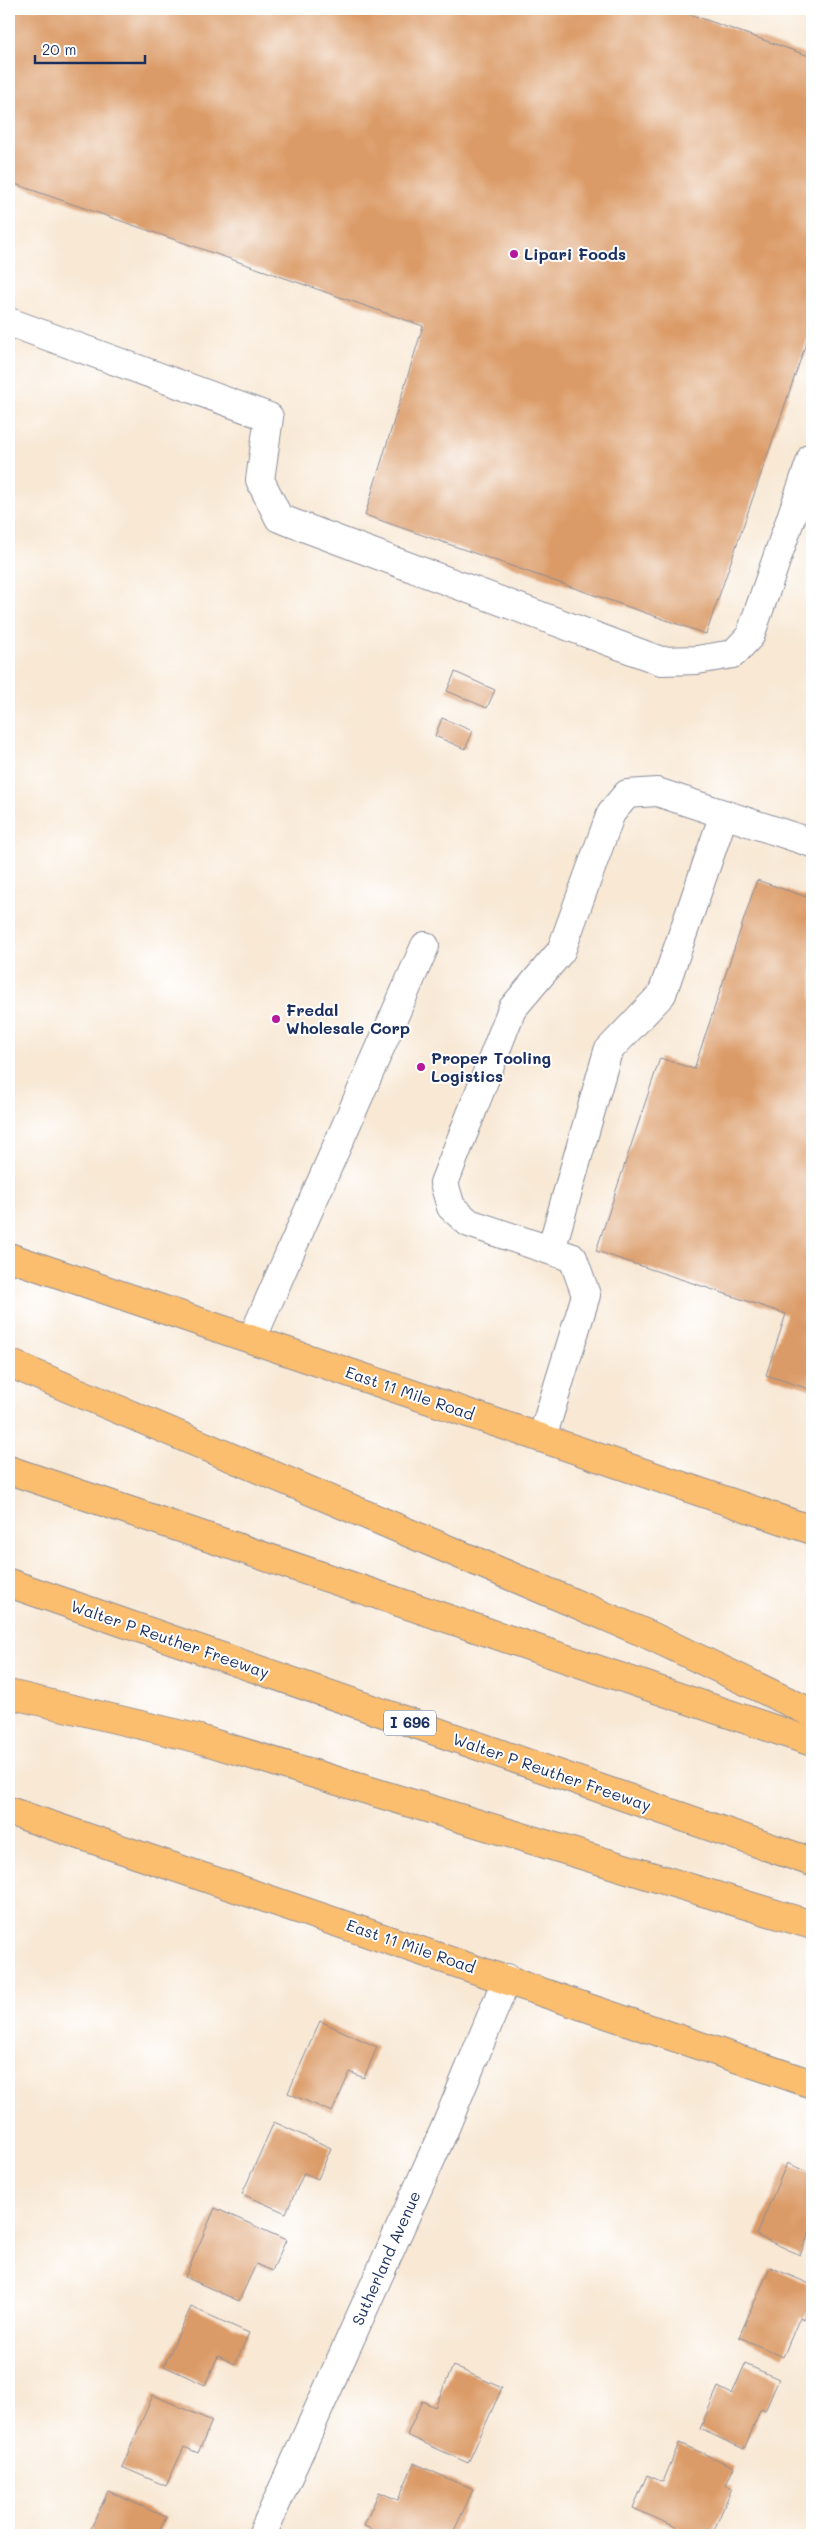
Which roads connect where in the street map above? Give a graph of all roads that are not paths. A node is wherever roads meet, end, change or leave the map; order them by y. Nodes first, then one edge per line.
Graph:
1 (9, 322) edge
2 (812, 457) edge
3 (724, 814) junction
4 (812, 843) edge
5 (425, 946) dead end
6 (551, 1250) junction
7 (9, 1257) edge
8 (252, 1339) junction
9 (9, 1363) edge
10 (542, 1438) junction
11 (9, 1470) edge
12 (812, 1530) edge
13 (9, 1583) edge
14 (9, 1694) edge
15 (812, 1713) edge
16 (812, 1742) edge
17 (9, 1811) edge
18 (812, 1862) edge
19 (812, 1925) edge
20 (507, 1978) junction
21 (812, 2084) edge
22 (262, 2535) edge

1 - 2 street
3 - 4 street
3 - 6 street
3 - 6 street
5 - 8 street
6 - 10 street
7 - 8 main road, East 11 Mile Road
8 - 10 main road, East 11 Mile Road
9 - 15 main road
10 - 12 main road, East 11 Mile Road
11 - 16 main road
13 - 18 main road, Walter P Reuther Freeway / I 696
14 - 19 main road
17 - 20 main road, East 11 Mile Road
20 - 21 main road, East 11 Mile Road
20 - 22 street, Sutherland Avenue

